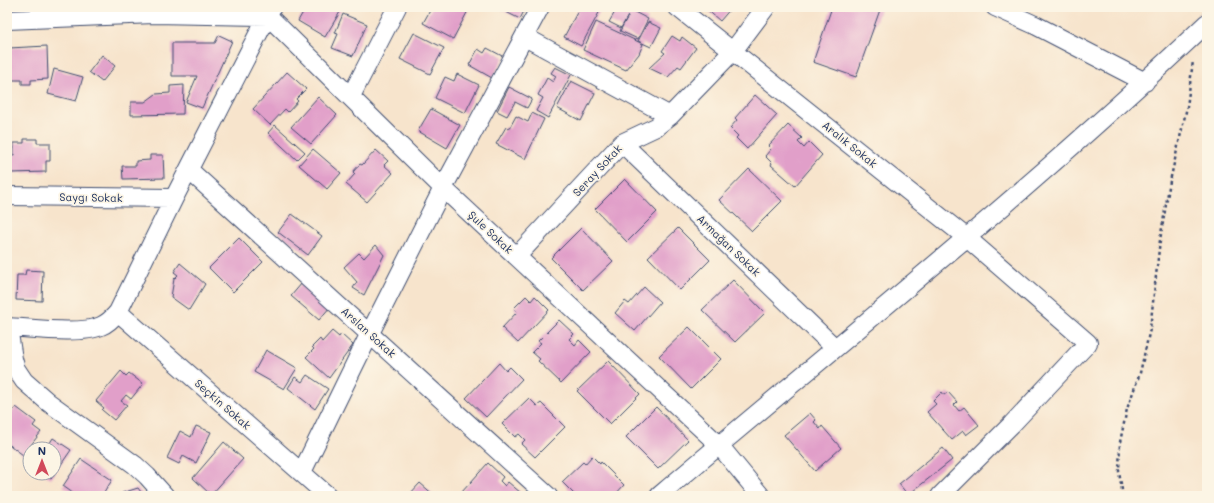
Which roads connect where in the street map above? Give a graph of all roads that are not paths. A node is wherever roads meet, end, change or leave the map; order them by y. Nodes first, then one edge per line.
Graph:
1 (397, 7) edge
2 (540, 7) edge
3 (677, 7) edge
4 (766, 7) edge
5 (995, 7) edge
6 (154, 11) edge
7 (270, 11) edge
8 (7, 20) edge
9 (1202, 27) edge
10 (524, 37) junction
11 (733, 51) junction
12 (1145, 82) junction
13 (351, 96) junction
14 (670, 116) junction
15 (622, 142) junction
16 (189, 170) junction
17 (443, 188) junction
18 (7, 196) edge
19 (174, 198) junction
20 (967, 238) junction
21 (517, 256) junction
22 (118, 312) junction
23 (7, 327) edge
24 (370, 333) junction
25 (835, 348) junction
26 (719, 445) junction
27 (302, 472) junction
28 (165, 496) edge
29 (328, 496) edge
30 (548, 496) edge
31 (659, 496) edge
32 (761, 496) edge
33 (940, 496) edge

1 - 13 street
2 - 10 street
3 - 11 street, Aralık Sokak
4 - 11 street, Seray Sokak
5 - 12 street
6 - 7 street
6 - 8 street
7 - 13 street, Şule Sokak
7 - 16 street
9 - 12 street
10 - 14 street
10 - 17 street
11 - 14 street, Seray Sokak
11 - 20 street, Aralık Sokak
12 - 20 street
13 - 17 street, Şule Sokak
14 - 15 street, Seray Sokak
15 - 21 street, Seray Sokak
15 - 25 street, Armağan Sokak
16 - 19 street
16 - 24 street, Arslan Sokak
17 - 21 street, Şule Sokak
17 - 24 street
18 - 19 street, Saygı Sokak
19 - 22 street
20 - 25 street
20 - 33 street, Aralık Sokak
21 - 26 street, Şule Sokak
22 - 23 street
22 - 27 street, Seçkin Sokak
23 - 28 street
24 - 27 street
24 - 30 street, Arslan Sokak
25 - 26 street
26 - 31 street
26 - 32 street, Şule Sokak
27 - 29 street, Seçkin Sokak

